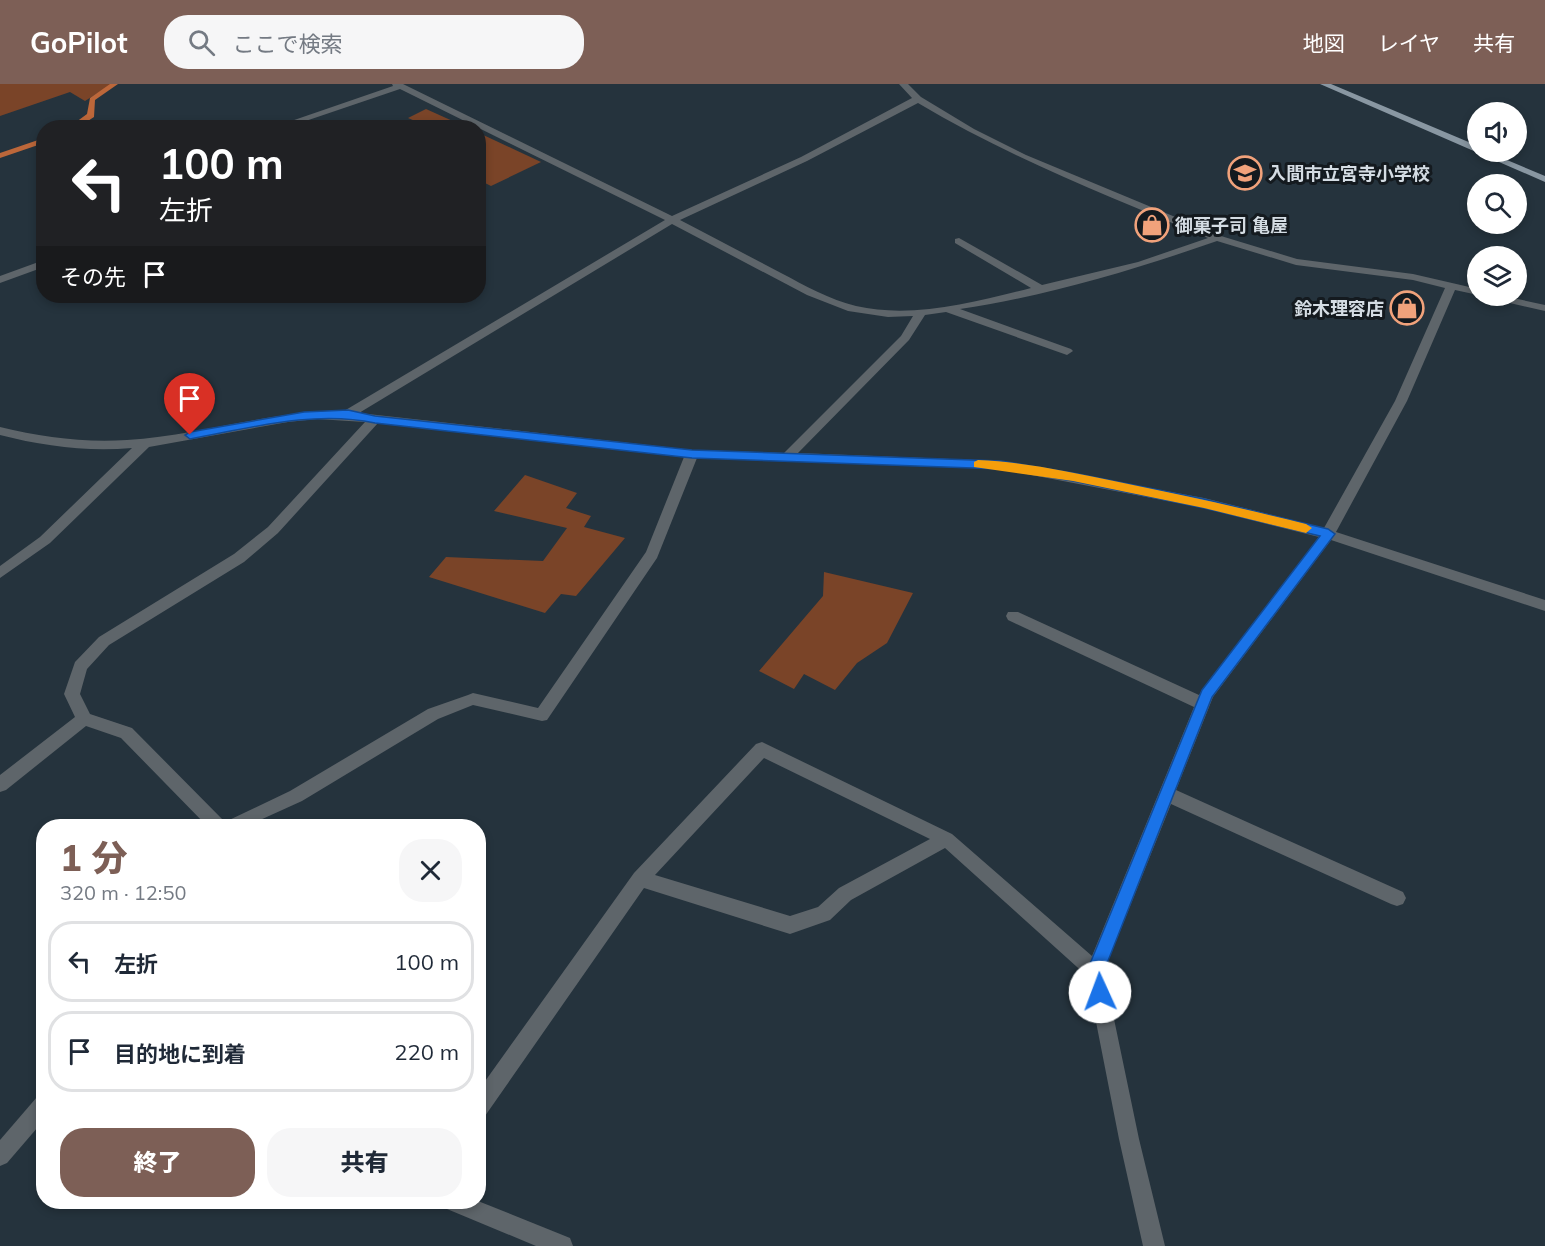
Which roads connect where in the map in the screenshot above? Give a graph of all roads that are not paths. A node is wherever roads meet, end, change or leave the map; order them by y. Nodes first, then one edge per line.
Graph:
1 (903, 84) edge
2 (1324, 84) edge
3 (397, 85) edge
4 (918, 99) junction
5 (298, 120) edge
6 (468, 120) edge
7 (486, 129) edge
8 (1467, 146) edge
9 (1505, 162) edge
10 (1545, 179) edge
11 (672, 220) junction
12 (1217, 238) junction
13 (959, 241) dead end
14 (36, 266) edge
15 (0, 280) edge
16 (1452, 285) junction
17 (1040, 289) junction
18 (1467, 289) edge
19 (1527, 304) edge
20 (946, 308) junction
21 (1545, 308) edge
22 (921, 312) junction
23 (1067, 351) dead end
24 (348, 414) junction
25 (375, 419) junction
26 (0, 431) edge
27 (145, 443) junction
28 (692, 454) junction
29 (787, 457) junction
30 (1328, 534) junction
31 (0, 573) edge
32 (1545, 606) edge
33 (1013, 616) dead end
34 (1203, 704) junction
35 (84, 719) junction
36 (0, 785) edge
37 (1167, 794) junction
38 (212, 819) edge
39 (246, 819) edge
40 (946, 839) junction
41 (640, 879) junction
42 (1398, 898) dead end
43 (1095, 971) junction
44 (486, 1098) edge
45 (36, 1113) edge
46 (1, 1152) edge
47 (471, 1209) edge
48 (561, 1246) edge
49 (1154, 1246) edge

1 - 4 street
2 - 8 main road
3 - 5 street
3 - 6 street
4 - 11 street
4 - 12 street
7 - 11 street
9 - 10 main road
11 - 22 street
11 - 24 street
12 - 16 street
12 - 17 street
13 - 17 street
14 - 15 street
16 - 18 street
16 - 30 street
17 - 20 street
19 - 21 street
20 - 22 street
20 - 23 street
22 - 29 street
24 - 25 street
24 - 27 street
25 - 28 street
25 - 35 street
26 - 27 street
27 - 31 street
28 - 29 street
28 - 39 street
29 - 30 street
30 - 32 street
30 - 34 street
33 - 34 street
34 - 37 street
35 - 36 street
35 - 38 street
37 - 42 street
37 - 43 street
40 - 41 street
40 - 41 street
40 - 43 street
41 - 44 street
43 - 49 street
45 - 46 street
47 - 48 street

